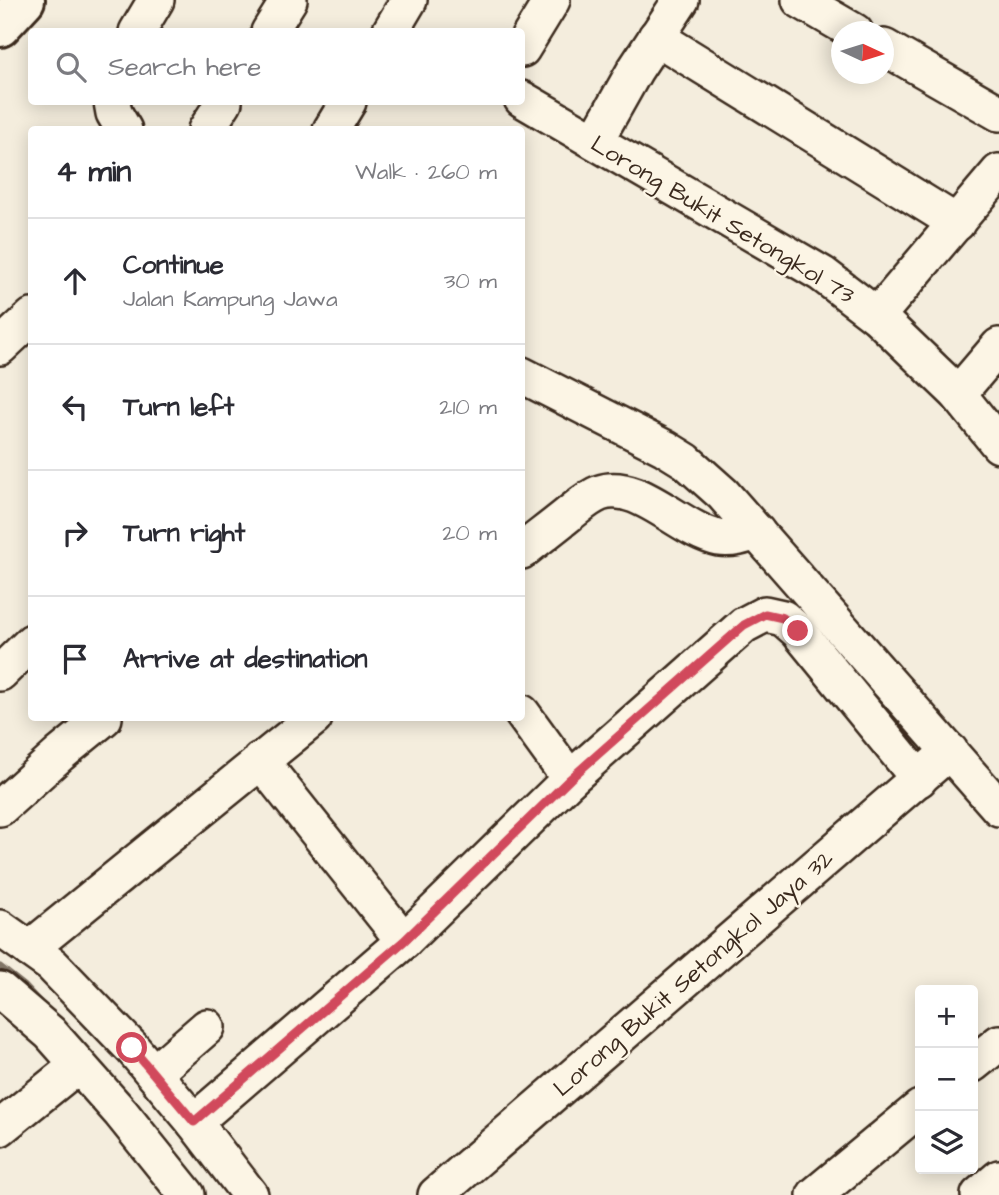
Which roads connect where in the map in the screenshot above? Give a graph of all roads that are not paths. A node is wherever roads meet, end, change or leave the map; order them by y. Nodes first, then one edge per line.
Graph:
1 (25, 0) edge
2 (156, 0) edge
3 (289, 0) edge
4 (552, 0) edge
5 (681, 0) edge
6 (800, 0) edge
7 (837, 21) edge
8 (0, 27) edge
9 (139, 28) edge
10 (272, 28) edge
11 (656, 37) junction
12 (525, 45) edge
13 (894, 53) edge
14 (525, 101) edge
15 (113, 105) edge
16 (222, 105) edge
17 (346, 105) edge
18 (999, 113) edge
19 (122, 126) edge
20 (209, 126) edge
21 (333, 126) edge
22 (594, 141) junction
23 (999, 172) edge
24 (957, 223) junction
25 (877, 316) junction
26 (28, 321) edge
27 (999, 346) edge
28 (0, 347) edge
29 (525, 377) edge
30 (958, 394) junction
31 (999, 446) edge
32 (757, 532) junction
33 (525, 549) edge
34 (28, 646) edge
35 (0, 673) edge
36 (525, 717) edge
37 (100, 721) edge
38 (310, 721) edge
39 (950, 751) junction
40 (260, 760) junction
41 (570, 779) junction
42 (919, 779) junction
43 (0, 808) edge
44 (999, 808) edge
45 (0, 928) edge
46 (404, 941) junction
47 (29, 949) junction
48 (0, 990) edge
49 (207, 1027) dead end
50 (999, 1043) edge
51 (978, 1060) edge
52 (78, 1065) junction
53 (154, 1073) junction
54 (916, 1111) edge
55 (194, 1122) junction
56 (0, 1128) edge
57 (999, 1178) edge
58 (187, 1195) edge
59 (250, 1195) edge
60 (436, 1195) edge
61 (815, 1195) edge
62 (979, 1195) edge

1 - 8 main road
2 - 9 street
3 - 10 street
4 - 12 street
5 - 11 street
6 - 7 street
11 - 22 street
11 - 24 street
13 - 18 street
14 - 22 street, Lorong Bukit Setongkol 73
15 - 19 street
16 - 20 street
17 - 21 street
22 - 25 street, Lorong Bukit Setongkol 73
23 - 24 street
24 - 25 street
25 - 30 street, Lorong Bukit Setongkol 73
26 - 28 street
27 - 30 street
29 - 32 street
30 - 31 street, Lorong Bukit Setongkol 73
32 - 33 street
32 - 39 street
34 - 35 street
36 - 41 street
37 - 43 street
38 - 40 street
39 - 42 street, Lorong Bukit Setongkol Jaya 32
39 - 44 street
40 - 46 street
40 - 47 street
41 - 42 street
41 - 46 street
42 - 60 street, Lorong Bukit Setongkol Jaya 32
45 - 47 street
46 - 55 street
47 - 53 street
48 - 52 street
49 - 53 street
50 - 51 street
52 - 56 street
52 - 58 street
53 - 55 street
54 - 61 street
55 - 59 street
57 - 62 street

